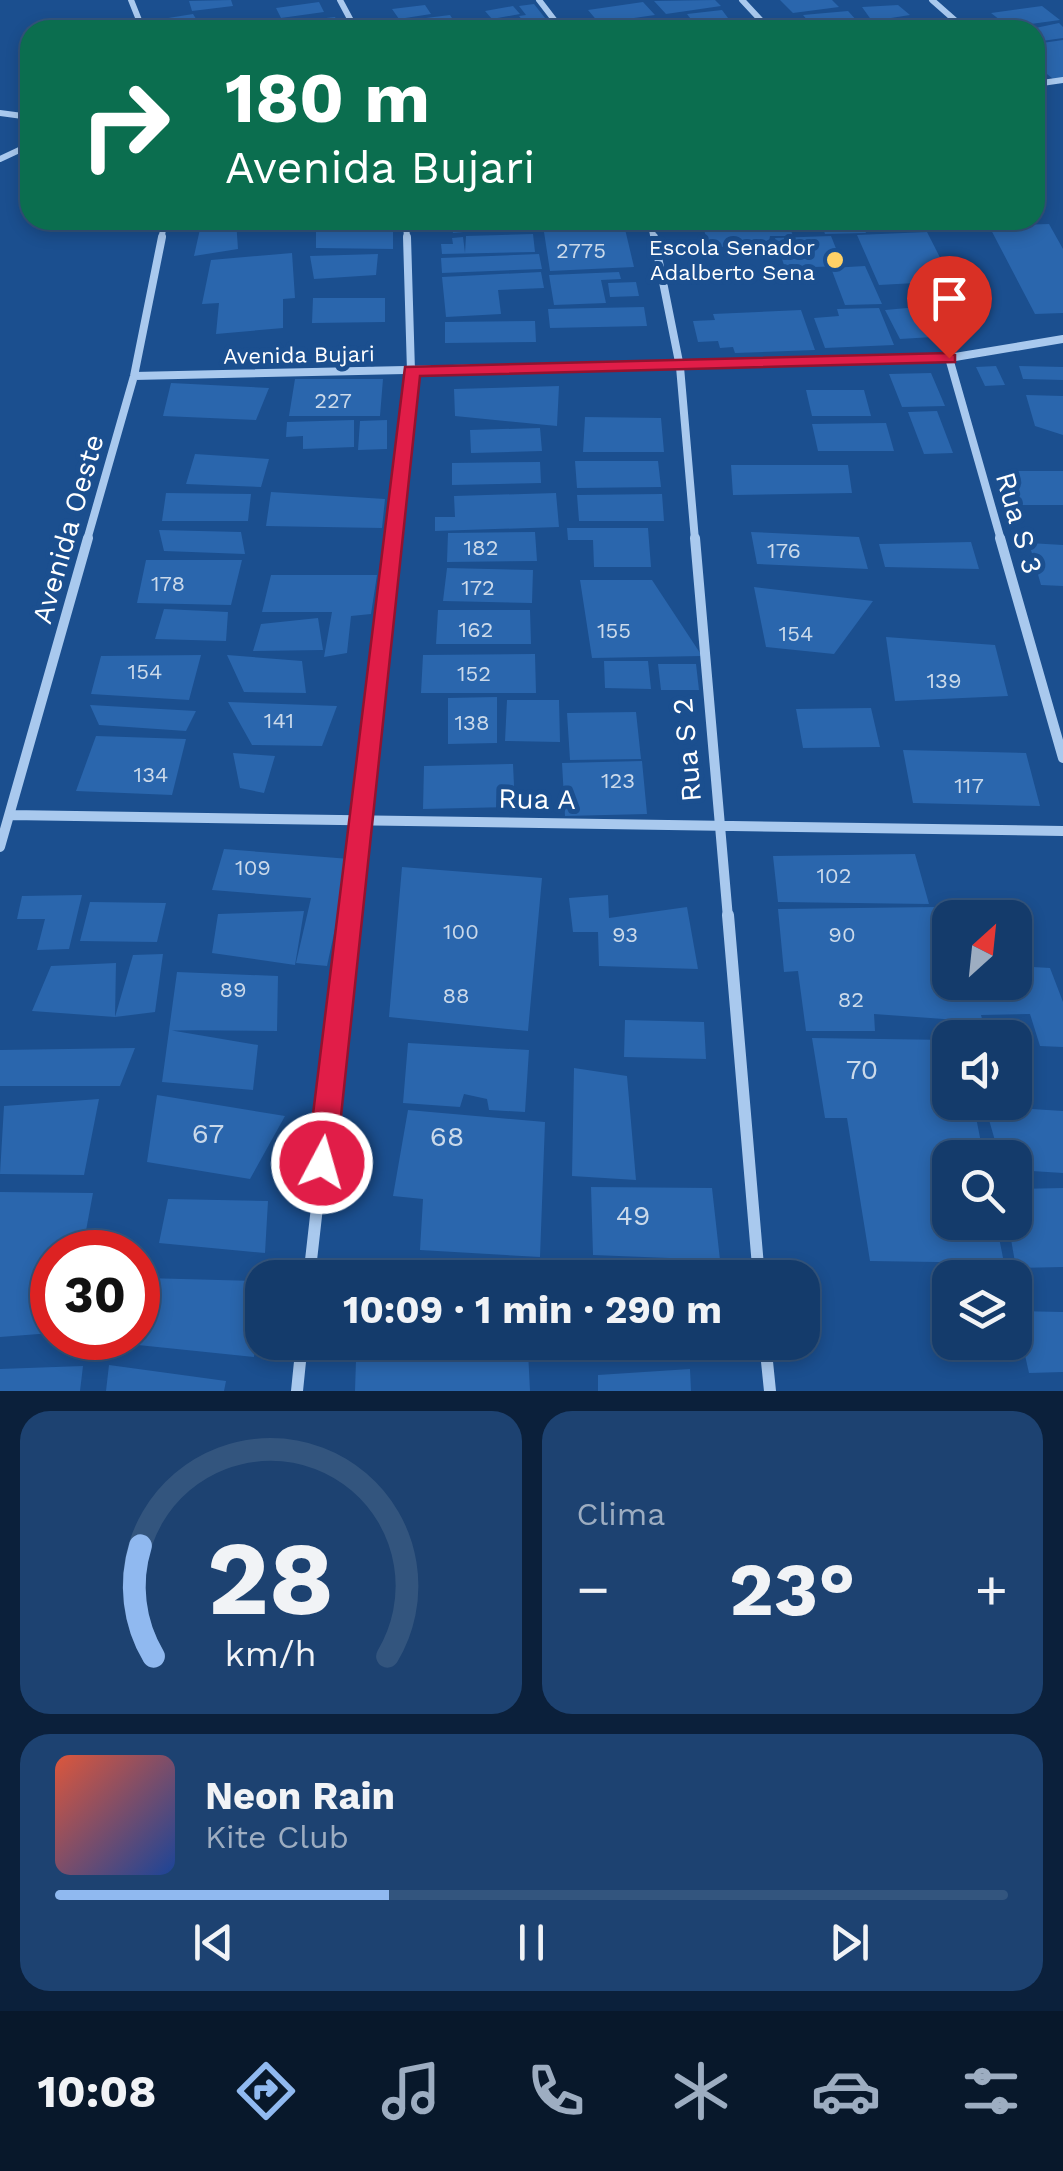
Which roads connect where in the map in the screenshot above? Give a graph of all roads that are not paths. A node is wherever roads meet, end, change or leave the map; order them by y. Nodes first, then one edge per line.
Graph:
1 (539, 0) edge
2 (742, 0) edge
3 (932, 0) edge
4 (554, 20) edge
5 (761, 20) edge
6 (955, 20) edge
7 (163, 230) edge
8 (406, 230) edge
9 (652, 230) edge
10 (1063, 339) edge
11 (949, 358) junction
12 (680, 367) junction
13 (411, 370) junction
14 (134, 376) junction
15 (1061, 746) edge
16 (1063, 758) edge
17 (10, 815) junction
18 (360, 819) junction
19 (719, 824) junction
20 (1063, 831) edge
21 (0, 846) edge
22 (311, 1260) edge
23 (758, 1260) edge
24 (300, 1360) edge
25 (767, 1360) edge
26 (297, 1391) edge
27 (770, 1391) edge

1 - 4 street
2 - 5 street
3 - 6 street
7 - 14 street, Avenida Oeste
8 - 13 street
9 - 12 street, Rua S 2
10 - 11 street, Avenida Bujari
11 - 12 street, Avenida Bujari
11 - 15 street, Rua S 3
12 - 13 street, Avenida Bujari
12 - 19 street, Rua S 2
13 - 14 street, Avenida Bujari
13 - 18 street
14 - 17 street, Avenida Oeste
15 - 16 street, Rua S 3
17 - 18 street, Rua A
17 - 21 street, Avenida Oeste
18 - 19 street, Rua A
18 - 22 street
19 - 20 street, Rua A
19 - 23 street, Rua S 2
24 - 26 street
25 - 27 street

